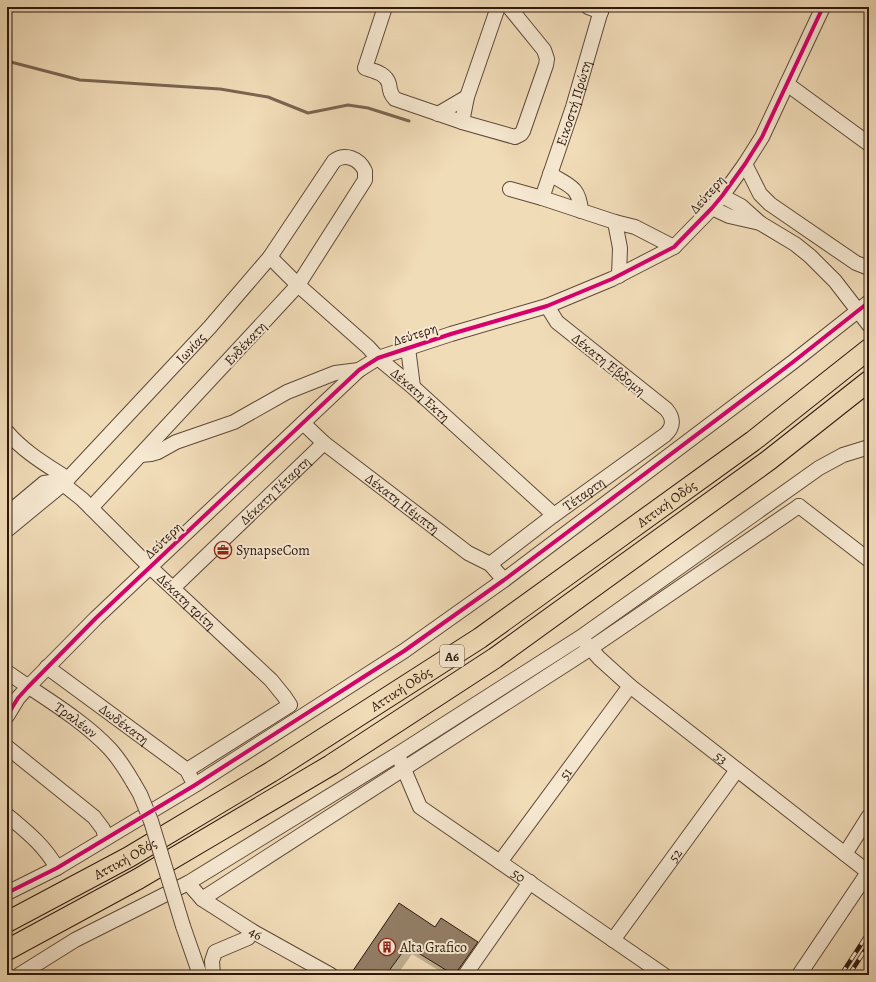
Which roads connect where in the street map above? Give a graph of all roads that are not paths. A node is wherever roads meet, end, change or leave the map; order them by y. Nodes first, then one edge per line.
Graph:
1 (385, 7) edge
2 (498, 7) edge
3 (509, 7) edge
4 (823, 7) edge
5 (597, 9) edge
6 (787, 84) junction
7 (467, 97) junction
8 (438, 114) junction
9 (462, 122) junction
10 (869, 144) edge
11 (356, 160) joint
12 (745, 164) junction
13 (550, 174) junction
14 (510, 190) dead end
15 (722, 196) junction
16 (542, 198) junction
17 (712, 208) junction
18 (582, 211) junction
19 (615, 222) junction
20 (760, 223) junction
21 (674, 247) junction
22 (270, 257) junction
23 (869, 268) edge
24 (619, 276) junction
25 (298, 285) junction
26 (547, 306) junction
27 (864, 307) edge
28 (868, 324) edge
29 (408, 348) junction
30 (869, 349) edge
31 (378, 358) junction
32 (359, 370) junction
33 (869, 381) edge
34 (413, 387) junction
35 (672, 421) joint
36 (303, 423) junction
37 (7, 432) edge
38 (324, 443) junction
39 (869, 447) edge
40 (141, 455) junction
41 (65, 481) junction
42 (797, 482) junction
43 (798, 506) junction
44 (91, 508) junction
45 (7, 514) edge
46 (554, 515) junction
47 (7, 530) edge
48 (869, 560) edge
49 (490, 564) junction
50 (150, 567) junction
51 (504, 580) junction
52 (173, 588) junction
53 (581, 637) junction
54 (591, 648) junction
55 (47, 668) junction
56 (7, 672) edge
57 (630, 686) junction
58 (28, 687) junction
59 (7, 716) edge
60 (7, 747) edge
61 (398, 754) junction
62 (403, 769) junction
63 (187, 770) junction
64 (737, 770) junction
65 (195, 785) junction
66 (7, 816) edge
67 (869, 816) edge
68 (106, 838) junction
69 (845, 854) junction
70 (500, 862) junction
71 (57, 868) junction
72 (869, 871) edge
73 (188, 882) junction
74 (530, 882) junction
75 (11, 890) edge
76 (202, 899) junction
77 (7, 922) edge
78 (252, 931) junction
79 (613, 940) junction
80 (7, 950) edge
81 (19, 975) edge
82 (200, 975) edge
83 (213, 975) edge
84 (331, 975) edge
85 (465, 975) edge
86 (664, 975) edge
87 (799, 975) edge

1 - 8 street
2 - 7 street
3 - 9 street
4 - 6 street, Δεύτερη
5 - 13 street, Εικοστή Πρώτη
6 - 10 street
6 - 12 street, Δεύτερη
7 - 8 street
7 - 9 street
8 - 9 street
11 - 22 street, Ιωνίας
11 - 25 street, Ενδέκατη
12 - 15 street, Δεύτερη
12 - 23 street
13 - 16 street, Εικοστή Πρώτη
13 - 18 street
14 - 16 street
15 - 17 street, Δεύτερη
15 - 20 street, Δεύτερη
16 - 18 street
17 - 20 street, Δεύτερη
17 - 21 street, Δεύτερη
18 - 19 street
19 - 21 street
19 - 24 street
20 - 27 street, Δεύτερη
21 - 24 street, Δεύτερη
22 - 25 street, Δέκατη Έκτη
22 - 41 street, Ιωνίας
24 - 26 street, Δεύτερη
25 - 31 street, Δέκατη Έκτη
25 - 40 street, Ενδέκατη
26 - 29 street, Δεύτερη
26 - 35 street, Δέκατη Έβδομη
27 - 28 street, Δεύτερη
27 - 51 street
29 - 31 street, Δεύτερη
29 - 34 street
30 - 77 highway, Αττική Οδός / Α6
31 - 32 street, Δεύτερη
31 - 34 street, Δέκατη Έκτη
32 - 36 street, Δεύτερη
32 - 40 street
33 - 80 highway, Αττική Οδός / Α6
34 - 46 street, Δέκατη Έκτη
35 - 46 street, Τέταρτη
36 - 38 street, Δέκατη Πέμπτη
36 - 50 street, Δεύτερη
37 - 41 street, Δέκατη τρίτη
38 - 49 street, Δέκατη Πέμπτη
38 - 52 street, Δέκατη Τέταρτη
39 - 42 street
40 - 44 street, Ενδέκατη
41 - 44 street, Δέκατη τρίτη
41 - 45 street
41 - 47 street, Ιωνίας
42 - 43 street
42 - 53 street
43 - 48 street
43 - 54 street
44 - 50 street, Δέκατη τρίτη
46 - 49 street, Τέταρτη
49 - 51 street, Δέκατη Πέμπτη
50 - 52 street, Δέκατη τρίτη
50 - 55 street, Δεύτερη
51 - 65 street
52 - 63 street, Δέκατη τρίτη
53 - 54 street, 53
53 - 61 street
54 - 57 street, 53
54 - 62 street
55 - 58 street, Δεύτερη
55 - 63 street, Δωδέκατη
56 - 58 street, Τραλέων
57 - 64 street, 53
57 - 70 street, 51
58 - 59 street, Δεύτερη
58 - 82 street, Τραλέων, bridge
60 - 68 street
61 - 62 street, 50
61 - 73 street
62 - 70 street, 50
62 - 76 street
63 - 65 street, Δωδέκατη
64 - 69 street, 53
64 - 79 street, 52
65 - 68 street
66 - 71 street
67 - 69 street
68 - 71 street
69 - 72 street, 53
70 - 74 street, 50
71 - 75 street
72 - 87 street
73 - 76 street, 46
73 - 81 street
74 - 79 street, 50
74 - 85 street
76 - 78 street, 46
78 - 83 street
78 - 84 street, 46
79 - 86 street, 50

